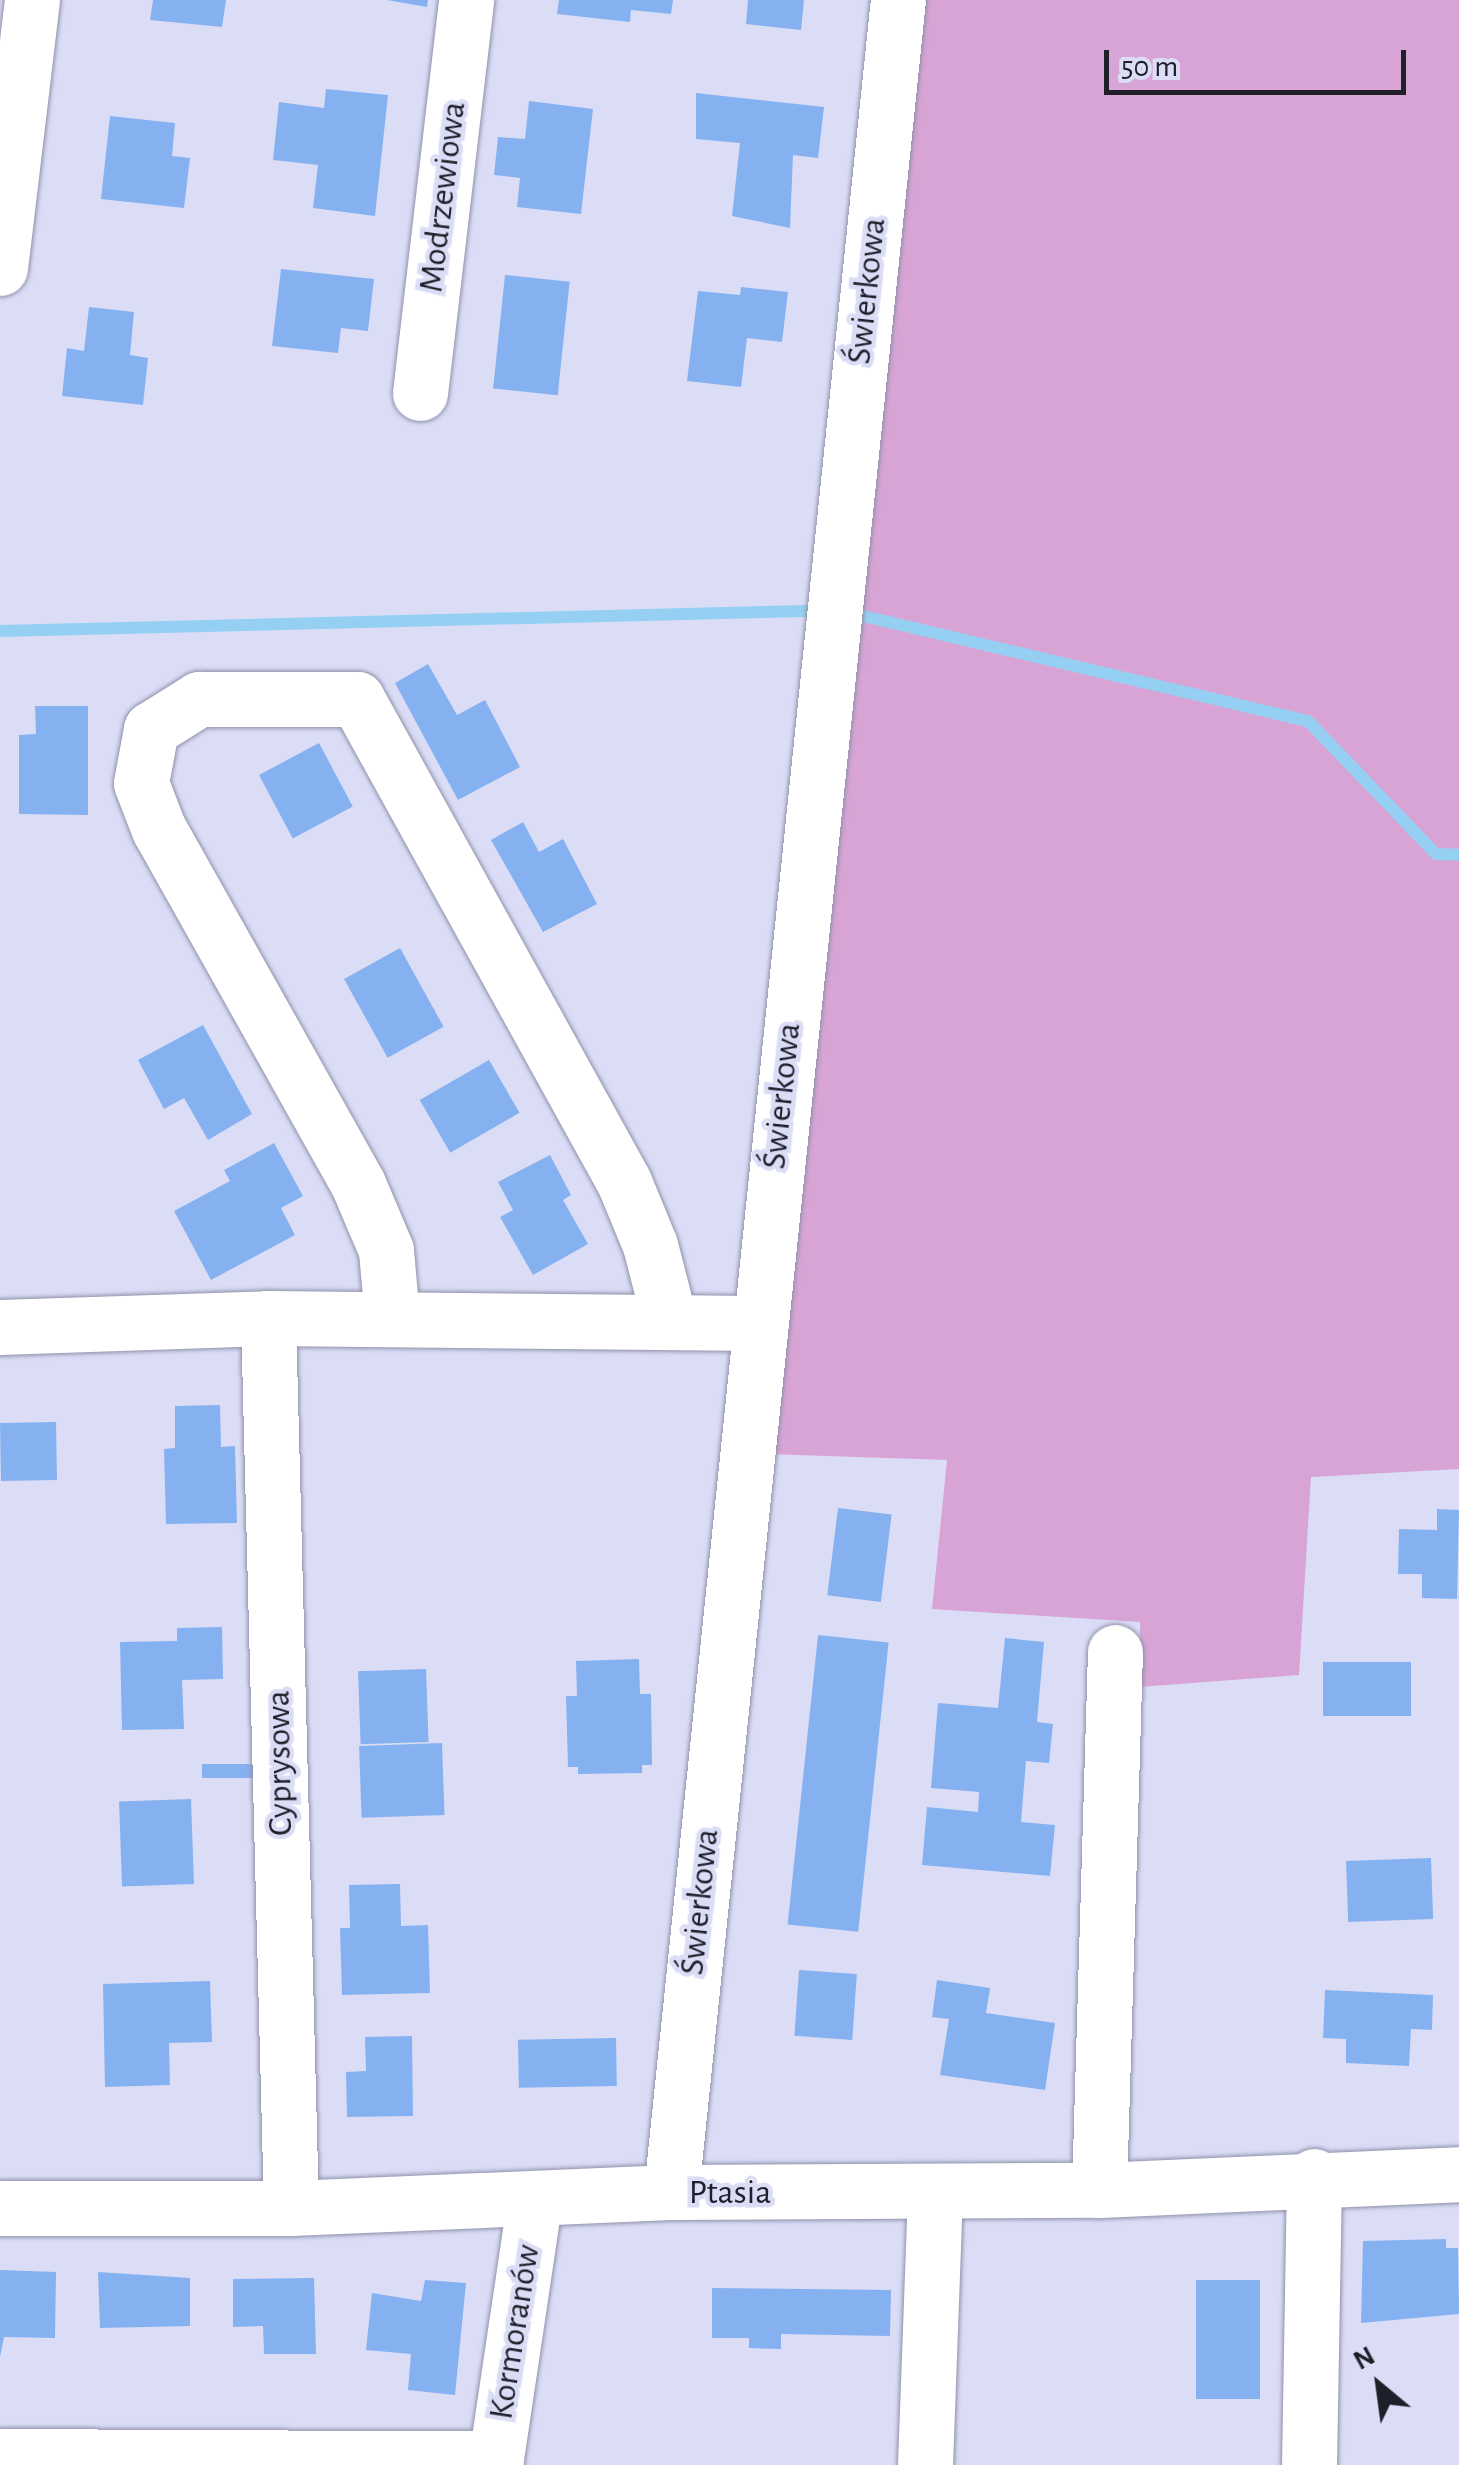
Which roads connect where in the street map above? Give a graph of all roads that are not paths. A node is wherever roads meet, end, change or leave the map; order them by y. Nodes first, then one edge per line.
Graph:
1 (32, 0) edge
2 (466, 0) edge
3 (898, 0) edge
4 (0, 268) edge
5 (420, 393) dead end
6 (268, 1318) junction
7 (392, 1319) junction
8 (669, 1319) junction
9 (757, 1323) junction
10 (0, 1327) edge
11 (1116, 1652) dead end
12 (1459, 2174) edge
13 (1314, 2176) junction
14 (1099, 2190) junction
15 (671, 2192) junction
16 (935, 2192) junction
17 (535, 2198) junction
18 (0, 2208) edge
19 (290, 2208) junction
20 (0, 2456) edge
21 (495, 2462) edge
22 (925, 2465) edge
23 (1309, 2465) edge

1 - 4 street
2 - 5 street, Modrzewiowa
3 - 9 street, Świerkowa
6 - 7 street
6 - 10 street
6 - 19 street, Cyprysowa
7 - 8 street
7 - 8 street
8 - 9 street
9 - 15 street, Świerkowa
11 - 14 street
12 - 13 street, Ptasia
13 - 14 street, Ptasia
13 - 23 street
14 - 16 street, Ptasia
15 - 16 street, Ptasia
15 - 17 street, Ptasia
16 - 22 street
17 - 19 street, Ptasia
17 - 21 street, Kormoranów
18 - 19 street, Ptasia
20 - 21 street

